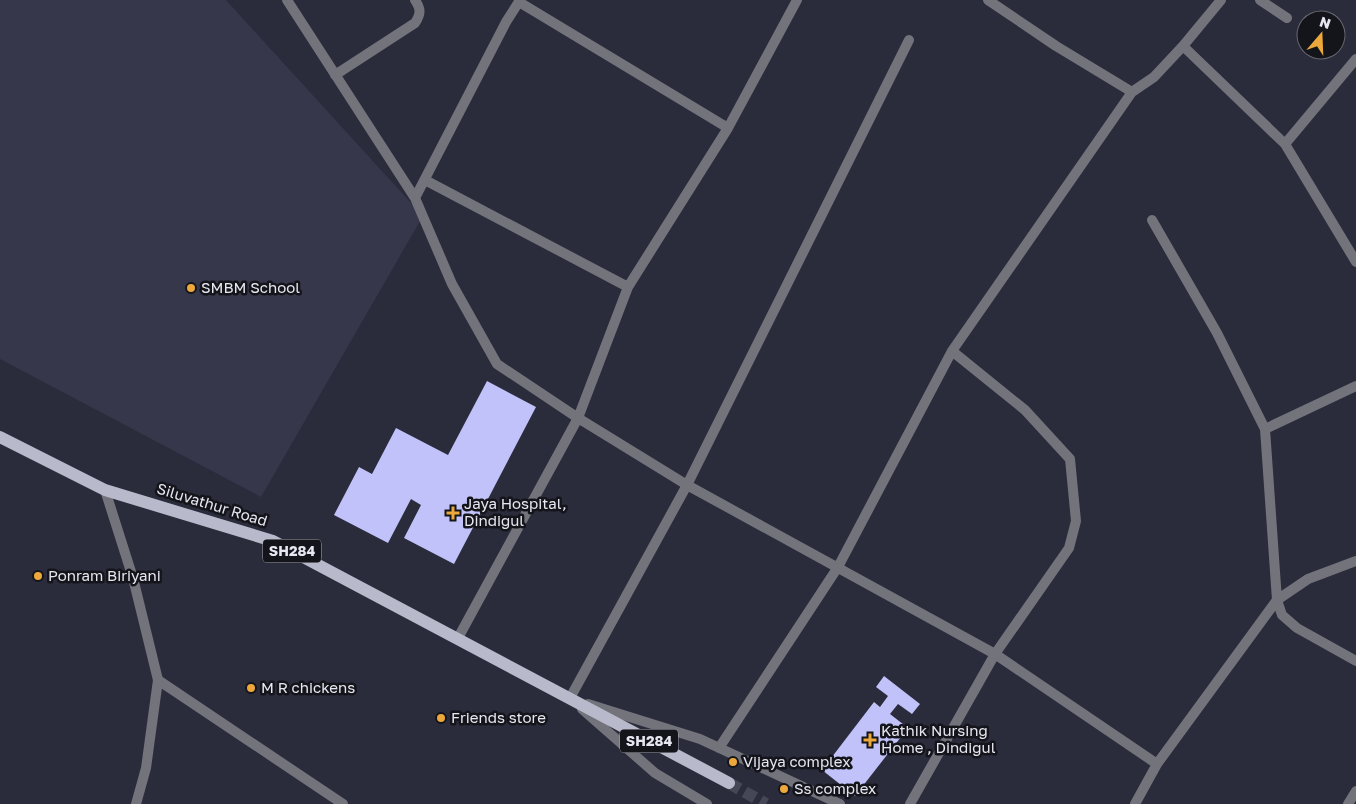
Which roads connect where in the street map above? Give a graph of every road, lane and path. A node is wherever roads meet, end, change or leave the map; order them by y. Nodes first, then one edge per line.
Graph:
1 (287, 0) edge
2 (415, 0) edge
3 (797, 0) edge
4 (988, 0) edge
5 (1221, 0) edge
6 (1260, 0) edge
7 (520, 1) edge
8 (1287, 18) dead end
9 (909, 40) dead end
10 (1183, 46) junction
11 (1356, 59) edge
12 (335, 75) junction
13 (1132, 92) junction
14 (728, 128) junction
15 (1285, 144) junction
16 (425, 180) junction
17 (415, 198) junction
18 (1152, 220) dead end
19 (1356, 262) edge
20 (628, 288) junction
21 (952, 351) junction
22 (1356, 386) edge
23 (578, 418) junction
24 (1266, 429) junction
25 (0, 437) edge
26 (687, 485) junction
27 (105, 490) junction
28 (1356, 561) edge
29 (838, 567) junction
30 (1277, 600) junction
31 (458, 638) junction
32 (995, 654) junction
33 (1356, 661) edge
34 (158, 680) junction
35 (570, 698) junction
36 (719, 748) junction
37 (1156, 764) junction
38 (729, 783) tunnel mouth
39 (1356, 791) edge
40 (136, 804) edge
41 (343, 804) edge
42 (707, 804) edge
43 (840, 804) edge
44 (910, 804) edge
45 (1135, 804) edge
46 (1348, 804) edge

1 - 12 street
2 - 12 street
3 - 14 street
4 - 13 street
5 - 10 street
6 - 8 street
7 - 14 street
7 - 16 street
9 - 26 street
10 - 13 street
10 - 15 street
11 - 15 street
12 - 17 street
13 - 21 street
14 - 20 street
15 - 19 street
16 - 17 street
16 - 20 street
17 - 23 street
18 - 24 street
20 - 23 street
21 - 29 street
21 - 32 street
22 - 24 street
23 - 26 street
23 - 31 street
24 - 30 street
25 - 27 main road, Siluvathur Road / SH284
26 - 29 street
26 - 35 street
27 - 31 main road, Siluvathur Road / SH284
27 - 34 street
28 - 30 street
29 - 32 street
29 - 36 street
30 - 33 street
30 - 37 street
31 - 35 main road, Siluvathur Road / SH284
32 - 37 street
32 - 44 street
34 - 40 street
34 - 41 street
35 - 36 street
35 - 38 main road, SH284
35 - 42 street
36 - 43 street
37 - 45 street
39 - 46 street

